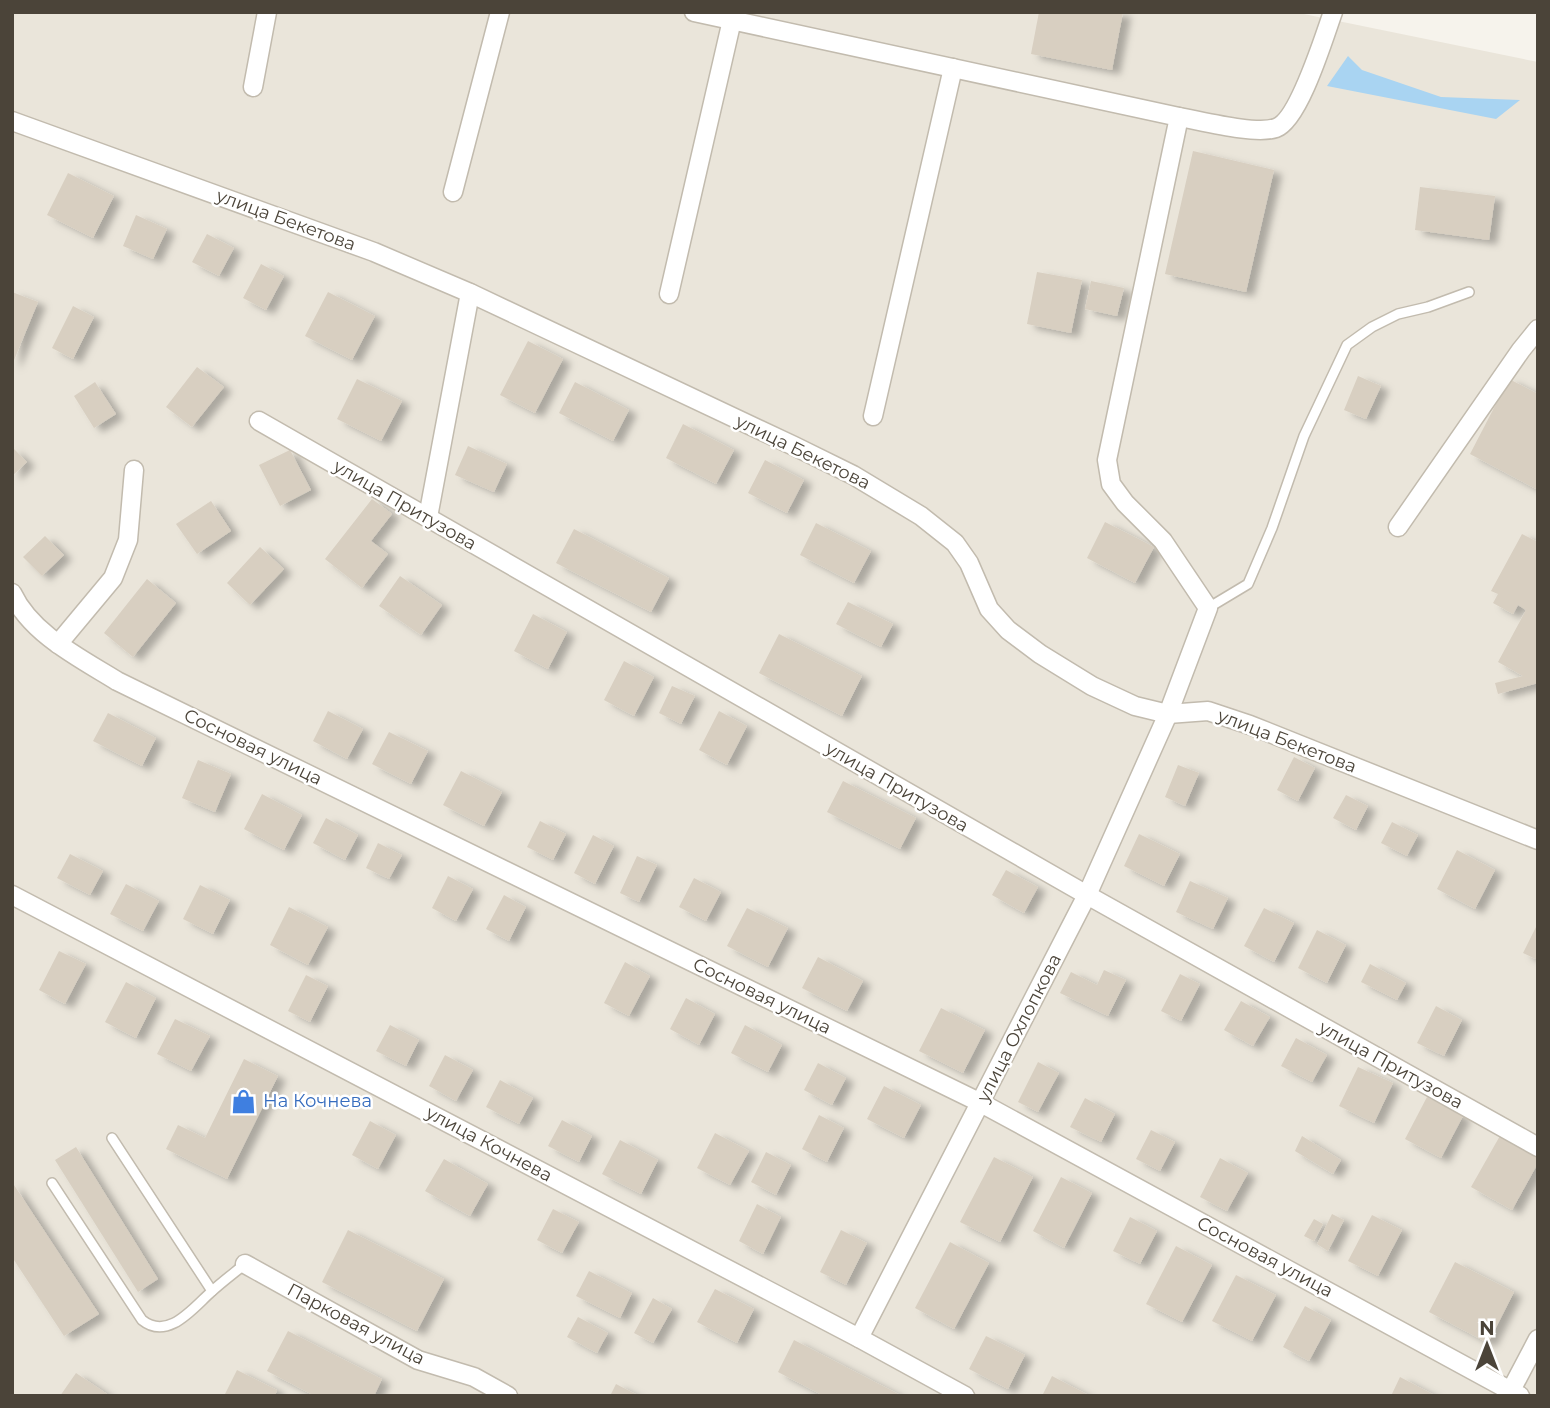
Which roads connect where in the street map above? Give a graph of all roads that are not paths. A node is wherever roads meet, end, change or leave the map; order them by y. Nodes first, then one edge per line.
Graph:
1 (267, 12) edge
2 (500, 12) edge
3 (694, 12) edge
4 (1333, 12) edge
5 (732, 20) junction
6 (953, 68) junction
7 (253, 88) dead end
8 (1179, 117) junction
9 (12, 121) edge
10 (453, 192) dead end
11 (1469, 292) dead end
12 (470, 293) junction
13 (669, 293) dead end
14 (1538, 329) edge
15 (873, 416) dead end
16 (259, 421) dead end
17 (134, 470) dead end
18 (428, 517) junction
19 (1398, 527) dead end
20 (12, 593) edge
21 (1208, 608) junction
22 (58, 644) junction
23 (1168, 714) junction
24 (1538, 841) edge
25 (12, 895) edge
26 (1087, 895) junction
27 (981, 1103) junction
28 (112, 1138) dead end
29 (1538, 1147) edge
30 (52, 1183) dead end
31 (245, 1264) joint
32 (212, 1291) junction
33 (859, 1338) junction
34 (1538, 1339) edge
35 (1513, 1394) edge
36 (508, 1396) edge
37 (965, 1396) edge

1 - 7 street
2 - 10 street
3 - 5 street
4 - 8 street
5 - 6 street
5 - 13 street
6 - 8 street
6 - 15 street
8 - 21 street
9 - 12 street, улица Бекетова
11 - 21 lane
12 - 18 street
12 - 23 street, улица Бекетова
14 - 19 street
16 - 18 street, улица Притузова
17 - 22 street
18 - 26 street, улица Притузова
20 - 22 street, Сосновая улица
21 - 23 street, улица Охлопкова
22 - 27 street, Сосновая улица
23 - 24 street, улица Бекетова
23 - 26 street, улица Охлопкова
25 - 33 street, улица Кочнева
26 - 27 street, улица Охлопкова
26 - 29 street, улица Притузова
27 - 33 street, улица Охлопкова
27 - 35 street, Сосновая улица
28 - 32 lane
30 - 32 lane
31 - 32 lane
31 - 36 street, Парковая улица
33 - 37 street, улица Кочнева
34 - 35 street

